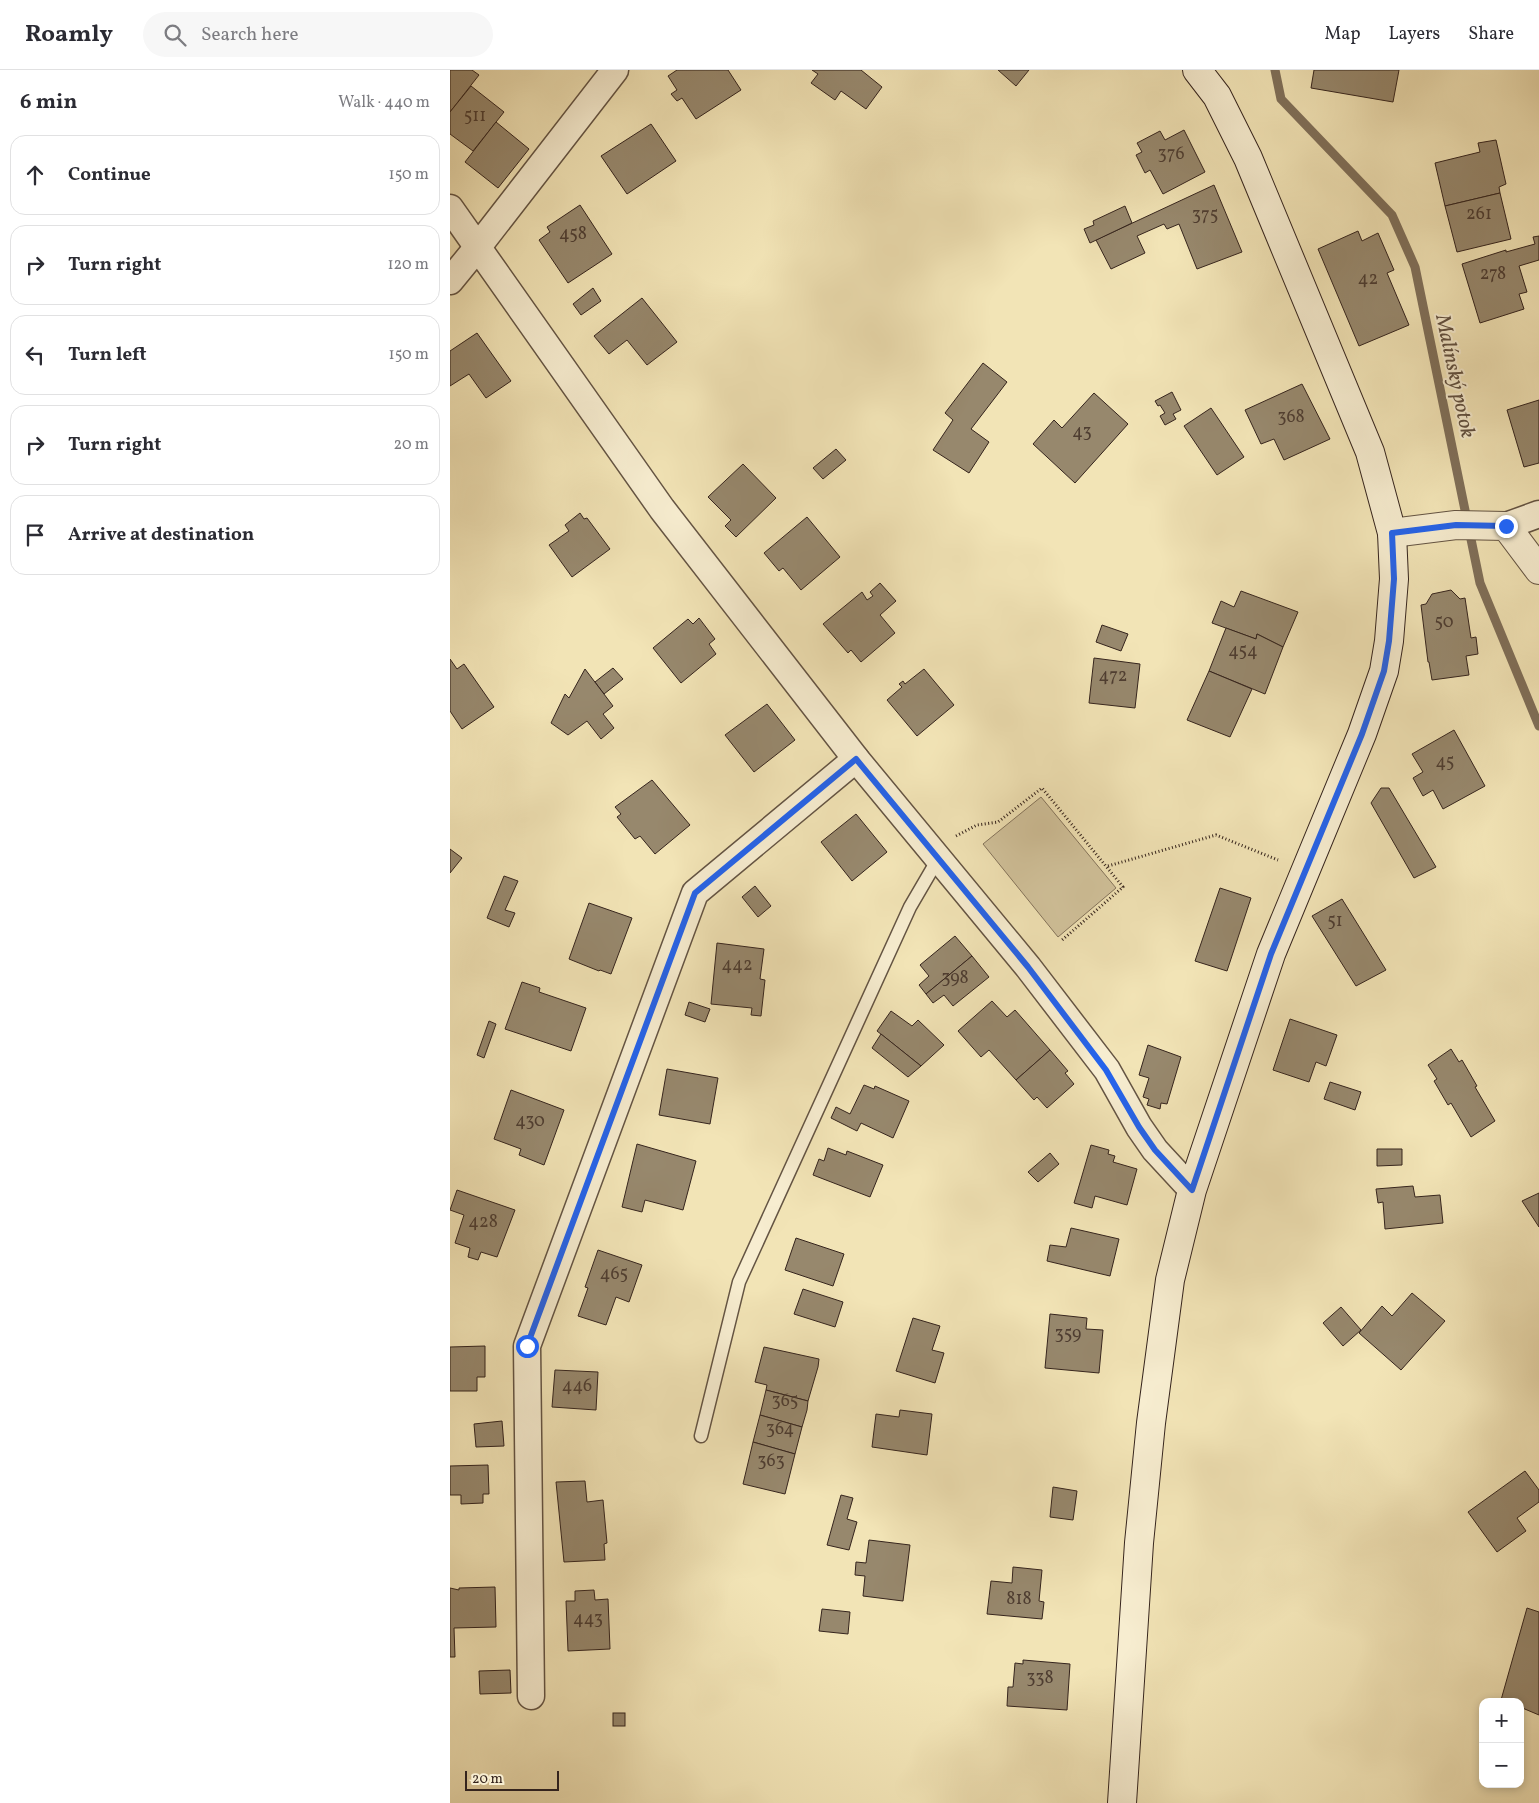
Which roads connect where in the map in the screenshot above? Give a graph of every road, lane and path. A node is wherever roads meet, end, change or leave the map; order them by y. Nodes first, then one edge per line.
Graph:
1 (615, 70) edge
2 (1197, 70) edge
3 (450, 208) edge
4 (477, 248) junction
5 (450, 281) edge
6 (1539, 514) edge
7 (1494, 526) junction
8 (1392, 533) junction
9 (1539, 570) edge
10 (856, 759) junction
11 (937, 857) junction
12 (1278, 860) dead end
13 (1108, 866) junction
14 (1061, 941) dead end
15 (1192, 1190) junction
16 (701, 1436) dead end
17 (531, 1696) dead end
18 (1122, 1803) edge

1 - 4 street
2 - 8 main road
3 - 4 street
4 - 5 street
4 - 10 street
6 - 7 street
7 - 8 main road
7 - 9 main road
8 - 15 main road
10 - 11 street
10 - 17 street
11 - 13 path
11 - 15 street
11 - 16 lane
12 - 13 path
13 - 14 path
15 - 18 main road

